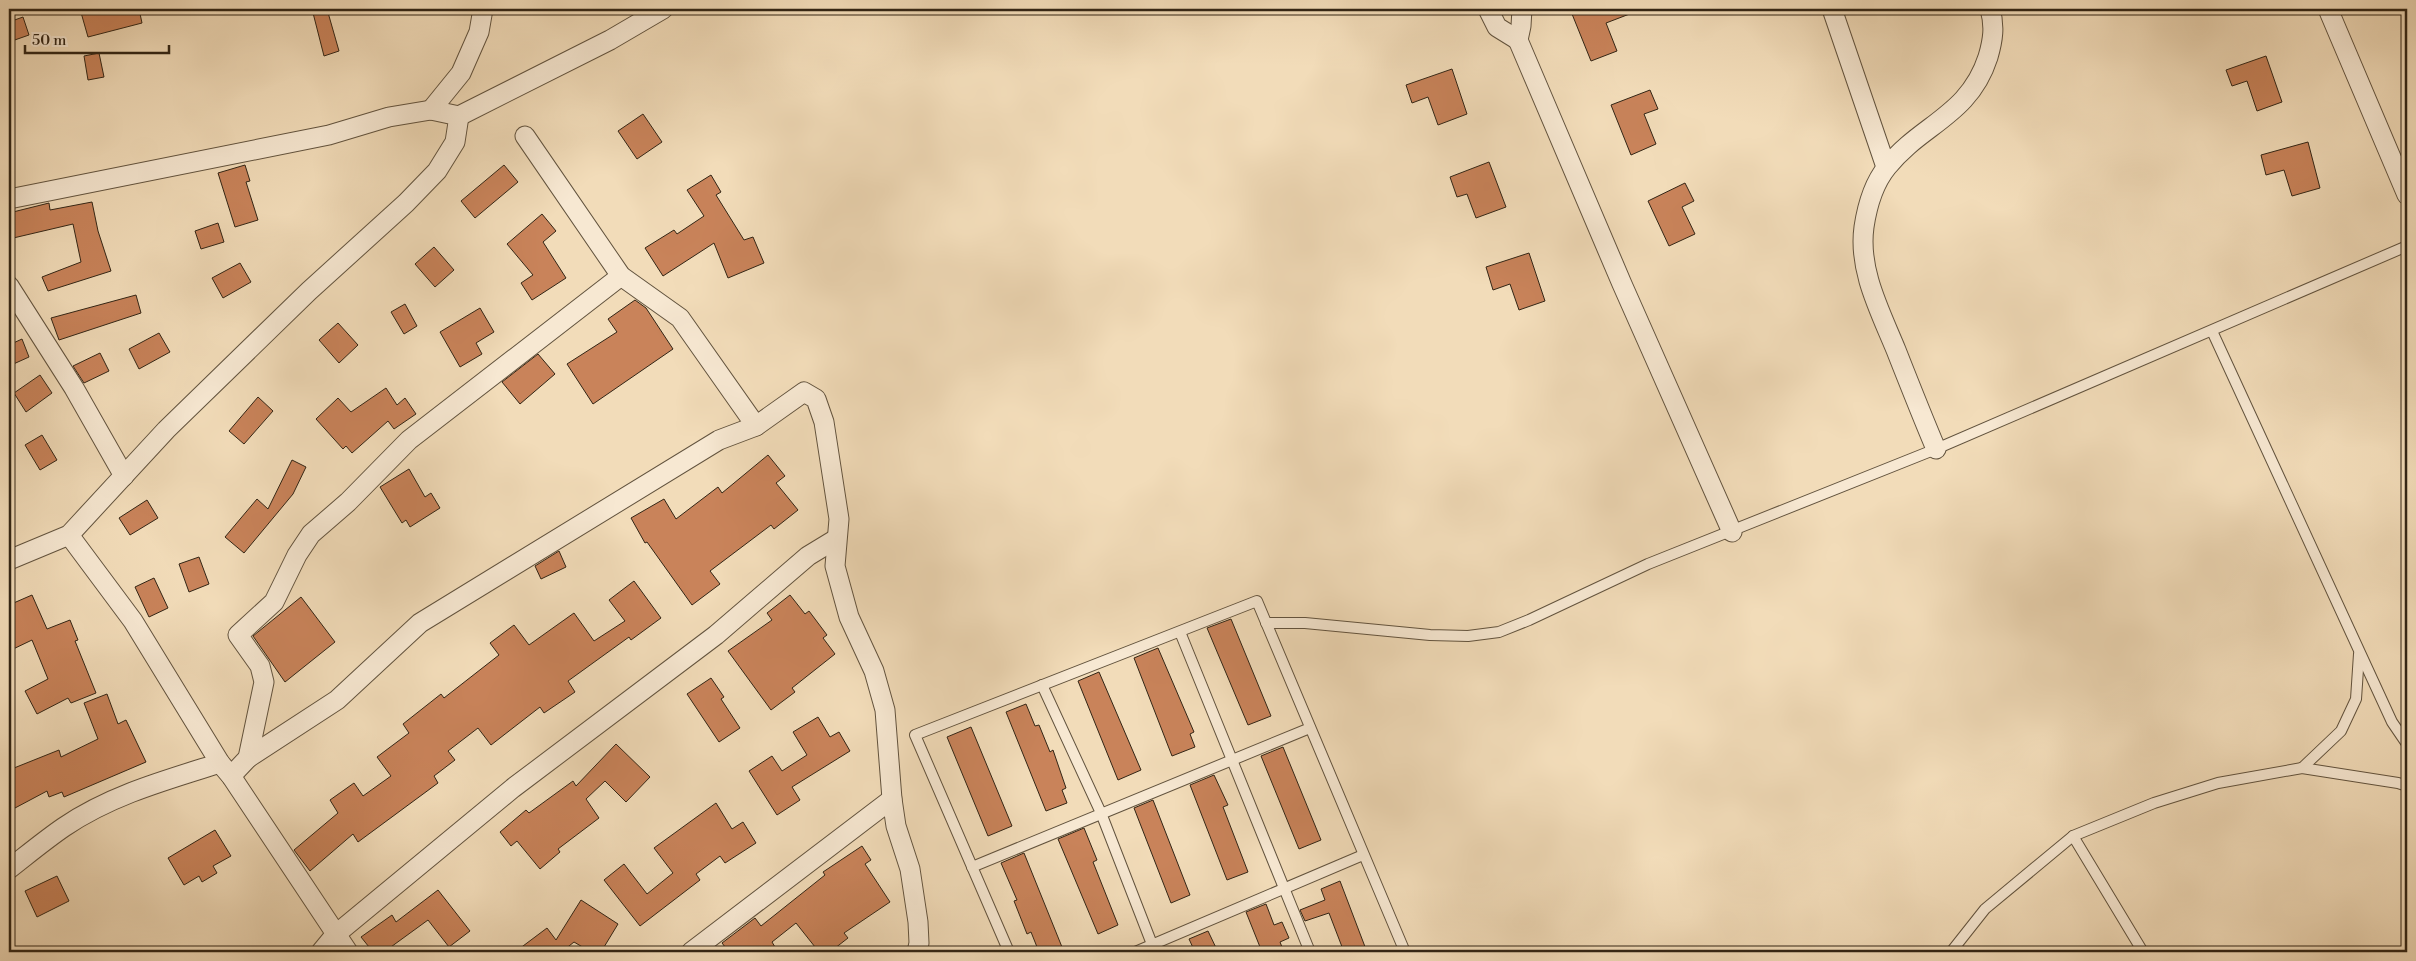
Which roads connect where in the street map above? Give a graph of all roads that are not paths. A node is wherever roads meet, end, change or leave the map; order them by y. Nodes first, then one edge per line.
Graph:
1 (483, 9) edge
2 (663, 9) edge
3 (1488, 9) edge
4 (1522, 9) edge
5 (1832, 9) edge
6 (1990, 9) edge
7 (2328, 9) edge
8 (1518, 40) junction
9 (431, 110) junction
10 (459, 116) junction
11 (524, 136) dead end
12 (1886, 167) junction
13 (2407, 195) edge
14 (9, 199) edge
15 (2407, 246) edge
16 (620, 276) junction
17 (9, 286) edge
18 (2212, 331) junction
19 (756, 426) junction
20 (1936, 449) junction
21 (124, 476) junction
22 (1732, 532) junction
23 (69, 535) junction
24 (836, 539) junction
25 (9, 560) edge
26 (1266, 623) junction
27 (1180, 632) junction
28 (2359, 653) junction
29 (1042, 685) junction
30 (1310, 728) junction
31 (2407, 744) edge
32 (248, 758) junction
33 (1232, 760) junction
34 (2302, 768) junction
35 (225, 770) junction
36 (2407, 786) edge
37 (892, 799) junction
38 (1102, 814) junction
39 (2073, 836) junction
40 (1363, 855) junction
41 (972, 867) junction
42 (9, 869) edge
43 (1285, 889) junction
44 (335, 936) junction
45 (1154, 949) edge
46 (321, 952) edge
47 (348, 952) edge
48 (691, 952) edge
49 (917, 952) edge
50 (1009, 952) edge
51 (1135, 952) edge
52 (1310, 952) edge
53 (1405, 952) edge
54 (1951, 952) edge
55 (2144, 952) edge

1 - 9 street
2 - 10 street
3 - 8 street
4 - 8 street
5 - 12 street
6 - 12 street
7 - 13 street
8 - 22 street
9 - 10 street
9 - 14 street
10 - 21 street
11 - 16 street
12 - 20 street
15 - 18 lane
16 - 19 street
16 - 32 street
17 - 21 street
18 - 20 lane
18 - 28 lane
19 - 24 street
19 - 32 street
20 - 22 lane
21 - 23 street
22 - 26 lane
23 - 25 street
23 - 35 street
24 - 37 street
24 - 44 street
26 - 27 lane
26 - 30 lane
27 - 29 lane
27 - 33 lane
28 - 31 lane
28 - 34 lane
29 - 38 lane
29 - 41 lane
30 - 33 lane
30 - 40 lane
32 - 35 street
33 - 38 lane
33 - 43 lane
34 - 36 lane
34 - 39 lane
35 - 42 street
35 - 44 street
37 - 48 street
37 - 49 street
38 - 41 lane
38 - 45 lane
39 - 54 lane
39 - 55 lane
40 - 43 lane
40 - 53 lane
41 - 50 lane
43 - 45 lane
43 - 52 lane
44 - 46 street
44 - 47 street
45 - 51 lane

